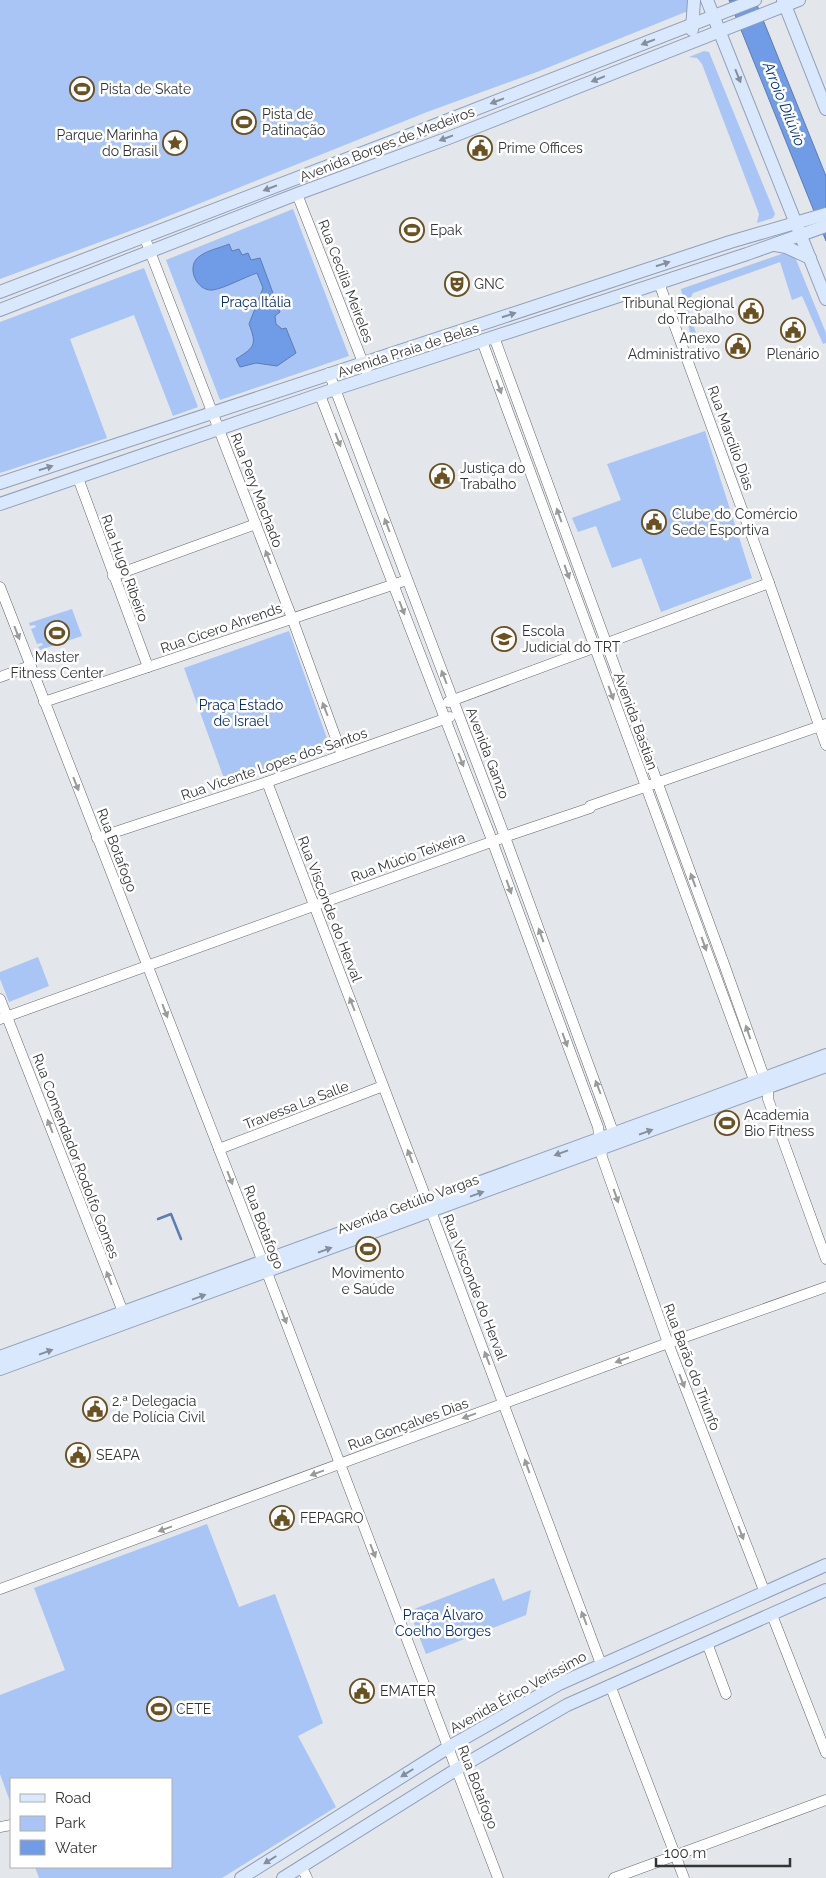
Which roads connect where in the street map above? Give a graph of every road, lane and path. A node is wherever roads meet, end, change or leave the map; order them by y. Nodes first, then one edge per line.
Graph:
1 (694, 0) edge
2 (707, 0) edge
3 (755, 0) edge
4 (799, 0) edge
5 (780, 5) edge
6 (714, 17) junction
7 (694, 24) junction
8 (720, 31) junction
9 (688, 43) junction
10 (826, 109) edge
11 (297, 194) junction
12 (826, 214) edge
13 (826, 226) edge
14 (804, 228) junction
15 (144, 236) junction
16 (774, 245) junction
17 (150, 252) junction
18 (810, 258) junction
19 (659, 283) junction
20 (0, 292) edge
21 (826, 299) edge
22 (0, 310) edge
23 (488, 339) junction
24 (363, 362) junction
25 (329, 373) junction
26 (369, 378) junction
27 (335, 389) junction
28 (320, 395) junction
29 (213, 413) junction
30 (220, 430) junction
31 (528, 431) junction
32 (517, 436) junction
33 (78, 478) junction
34 (0, 483) edge
35 (373, 489) junction
36 (359, 495) junction
37 (0, 504) edge
38 (256, 524) junction
39 (570, 543) junction
40 (558, 548) junction
41 (113, 576) junction
42 (408, 580) junction
43 (769, 583) junction
44 (393, 584) junction
45 (0, 587) edge
46 (292, 618) junction
47 (606, 643) junction
48 (595, 647) junction
49 (30, 666) junction
50 (148, 667) junction
51 (0, 677) edge
52 (453, 700) junction
53 (44, 702) junction
54 (440, 705) junction
55 (458, 714) junction
56 (445, 718) junction
57 (823, 725) edge
58 (826, 745) edge
59 (342, 755) junction
60 (267, 782) junction
61 (658, 783) junction
62 (646, 787) junction
63 (505, 837) junction
64 (98, 838) junction
65 (492, 841) junction
66 (314, 905) junction
67 (724, 964) junction
68 (147, 965) junction
69 (713, 968) junction
70 (559, 984) junction
71 (546, 988) junction
72 (0, 1000) edge
73 (3, 1017) edge
74 (826, 1055) edge
75 (826, 1066) edge
76 (383, 1086) junction
77 (763, 1088) junction
78 (616, 1138) junction
79 (600, 1144) junction
80 (219, 1149) junction
81 (433, 1205) junction
82 (826, 1258) edge
83 (265, 1267) junction
84 (826, 1287) edge
85 (130, 1316) junction
86 (668, 1343) junction
87 (0, 1357) edge
88 (0, 1369) edge
89 (504, 1404) junction
90 (340, 1464) junction
91 (826, 1565) edge
92 (0, 1590) edge
93 (826, 1590) edge
94 (765, 1593) junction
95 (772, 1615) junction
96 (707, 1643) junction
97 (601, 1664) junction
98 (610, 1685) junction
99 (726, 1694) dead end
100 (449, 1747) junction
101 (826, 1754) edge
102 (457, 1769) junction
103 (826, 1800) edge
104 (675, 1856) junction
105 (304, 1872) edge
106 (241, 1878) edge
107 (283, 1878) edge
108 (498, 1878) edge
109 (614, 1878) edge
110 (684, 1878) edge

1 - 7 main road
2 - 6 main road
3 - 6 main road, Avenida Borges de Medeiros
4 - 5 main road, Avenida Borges de Medeiros
5 - 8 main road, Avenida Borges de Medeiros
5 - 10 main road
6 - 7 main road, Avenida Borges de Medeiros
6 - 8 main road
7 - 9 main road
7 -> 15 main road, Avenida Borges de Medeiros
8 - 9 main road, Avenida Borges de Medeiros
8 -> 14 main road
9 -> 11 main road, Avenida Borges de Medeiros
11 - 17 main road, Avenida Borges de Medeiros
11 - 24 street, Rua Cecília Meireles
12 - 14 main road, Avenida Praia de Belas
13 - 14 main road, Avenida Praia de Belas
14 - 16 main road, Avenida Praia de Belas
14 - 18 main road
24 -> 14 main road, Avenida Praia de Belas
15 - 17 street, Rua Pery Machado
15 - 20 main road, Avenida Borges de Medeiros
16 - 18 main road
16 - 19 main road, Avenida Praia de Belas
17 - 22 main road, Avenida Borges de Medeiros
17 - 29 street, Rua Pery Machado
18 - 21 main road
19 - 23 main road, Avenida Praia de Belas
19 - 43 street, Rua Marcílio Dias
23 - 26 main road, Avenida Praia de Belas
23 - 31 street, Avenida Bastian
23 -> 32 street, Avenida Bastian
24 - 25 main road, Avenida Praia de Belas
24 - 26 street, Rua Cecília Meireles
25 - 27 street, Avenida Ganzo
25 - 29 main road, Avenida Praia de Belas
26 - 27 main road, Avenida Praia de Belas
27 - 28 main road, Avenida Praia de Belas
27 - 35 street, Avenida Ganzo
28 - 30 main road, Avenida Praia de Belas
28 -> 36 street, Avenida Ganzo
29 - 30 street, Rua Pery Machado
34 -> 29 main road, Avenida Praia de Belas
30 - 33 main road, Avenida Praia de Belas
30 - 38 street, Rua Pery Machado
31 - 32 street
39 -> 31 street, Avenida Bastian
32 - 40 street, Avenida Bastian
33 - 37 main road, Avenida Praia de Belas
33 - 41 street, Rua Hugo Ribeiro
35 - 36 street
42 -> 35 street, Avenida Ganzo
36 - 44 street, Avenida Ganzo
38 - 41 street
46 -> 38 street, Rua Pery Machado
39 - 40 street
39 - 47 street, Avenida Bastian
40 -> 48 street, Avenida Bastian
41 - 50 street, Rua Hugo Ribeiro
42 - 44 street, Rua Cícero Ahrends
52 -> 42 street, Avenida Ganzo
43 - 47 street
43 - 57 street, Rua Marcílio Dias
44 - 46 street, Rua Cícero Ahrends
44 -> 54 street, Avenida Ganzo
45 -> 49 street, Rua Botafogo
46 - 50 street, Rua Cícero Ahrends
59 -> 46 street, Rua Pery Machado
47 - 48 street
47 - 61 street, Avenida Bastian
48 - 52 street
48 -> 62 street, Avenida Bastian
49 - 51 street
49 - 53 street, Rua Botafogo
50 - 53 street, Rua Cícero Ahrends
52 - 54 street
52 - 55 street, Avenida Ganzo
53 -> 64 street, Rua Botafogo
54 - 56 street, Avenida Ganzo
55 - 56 street, Rua Vicente Lopes dos Santos
55 - 63 street, Avenida Ganzo
56 - 59 street, Rua Vicente Lopes dos Santos
56 -> 65 street, Avenida Ganzo
57 - 58 street, Rua Marcílio Dias
57 - 61 street, Rua Múcio Teixeira
59 - 60 street, Rua Vicente Lopes dos Santos
60 - 64 street, Rua Vicente Lopes dos Santos
60 - 66 street, Rua Visconde do Herval
61 - 62 street, Rua Múcio Teixeira
67 -> 61 street, Avenida Bastian
62 - 63 street, Rua Múcio Teixeira
62 -> 69 street, Avenida Bastian
63 - 65 street, Rua Múcio Teixeira
70 -> 63 street, Avenida Ganzo
64 - 68 street, Rua Botafogo
65 - 66 street, Rua Múcio Teixeira
65 -> 71 street, Avenida Ganzo
66 - 68 street, Rua Múcio Teixeira
76 -> 66 street, Rua Visconde do Herval
67 - 69 street
77 -> 67 street, Avenida Bastian
68 - 73 street, Rua Múcio Teixeira
68 -> 80 street, Rua Botafogo
69 - 77 street, Avenida Bastian
70 - 71 street
78 -> 70 street, Avenida Ganzo
71 -> 79 street, Avenida Ganzo
72 - 73 street, Rua Comendador Rodolfo Gomes
85 -> 73 street, Rua Comendador Rodolfo Gomes
74 - 77 main road, Avenida Getúlio Vargas
75 - 77 main road, Avenida Getúlio Vargas
76 - 80 street, Travessa La Salle
81 -> 76 street, Rua Visconde do Herval
77 - 78 main road, Avenida Getúlio Vargas
77 - 82 street
78 - 79 main road, Avenida Getúlio Vargas
79 - 81 main road, Avenida Getúlio Vargas
79 -> 86 street, Rua Barão do Triunfo
80 -> 83 street, Rua Botafogo
81 - 83 main road, Avenida Getúlio Vargas
89 -> 81 street, Rua Visconde do Herval
83 - 85 main road, Avenida Getúlio Vargas
83 -> 90 street, Rua Botafogo
84 - 86 street, Rua Gonçalves Dias
85 - 87 main road, Avenida Getúlio Vargas
88 -> 85 main road, Avenida Getúlio Vargas
86 -> 89 street, Rua Gonçalves Dias
86 -> 94 street, Rua Barão do Triunfo
89 -> 90 street, Rua Gonçalves Dias
97 -> 89 street, Rua Visconde do Herval
90 -> 92 street, Rua Gonçalves Dias
90 -> 100 street, Rua Botafogo
91 - 94 main road, Avenida Érico Veríssimo
93 - 95 main road
94 - 97 main road, Avenida Érico Veríssimo
95 - 96 main road
95 - 101 street
96 - 98 main road
96 - 99 street
97 - 100 main road, Avenida Érico Veríssimo
98 - 102 main road
98 - 104 street
100 - 102 street, Rua Botafogo
100 -> 106 main road, Avenida Érico Veríssimo
102 - 105 main road
102 - 108 street, Rua Botafogo
103 - 104 street
104 - 109 street
104 - 110 street
105 - 107 main road

